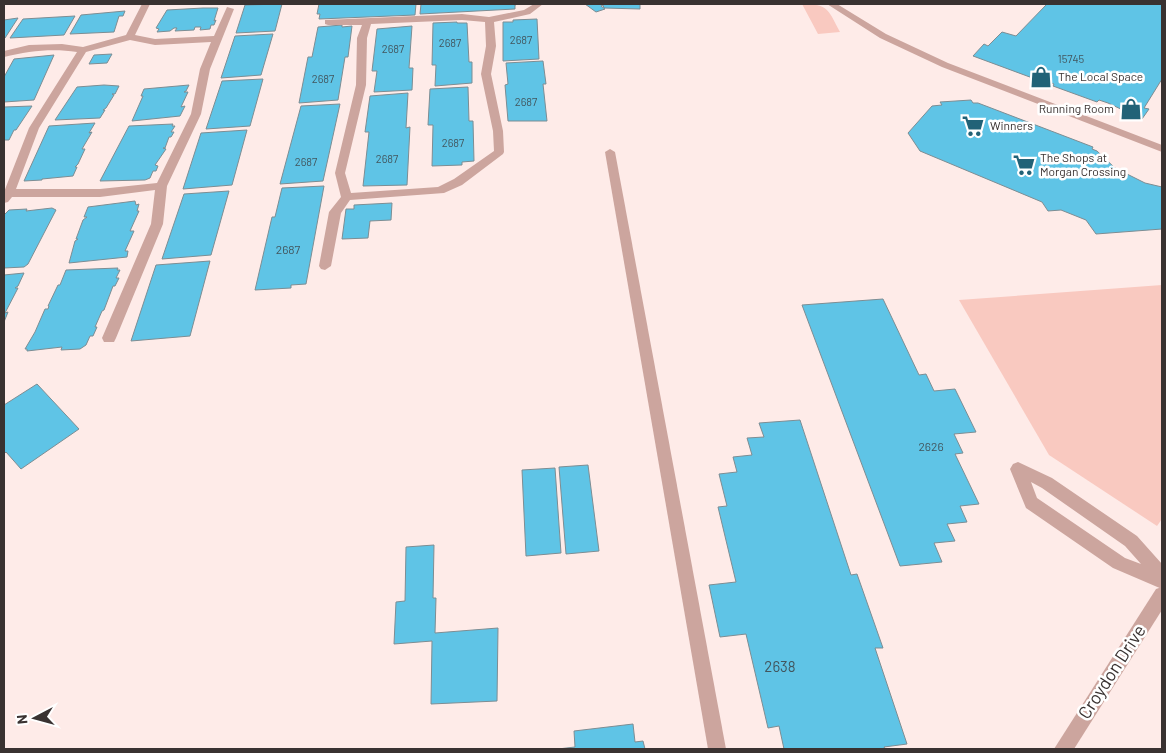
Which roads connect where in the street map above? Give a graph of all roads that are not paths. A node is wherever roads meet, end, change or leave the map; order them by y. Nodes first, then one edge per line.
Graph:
1 (146, 4) edge
2 (539, 4) edge
3 (831, 4) edge
4 (230, 10) dead end
5 (489, 20) junction
6 (328, 22) dead end
7 (367, 22) junction
8 (130, 37) junction
9 (217, 39) junction
10 (83, 50) junction
11 (4, 54) edge
12 (1162, 149) edge
13 (610, 152) dead end
14 (161, 186) junction
15 (7, 196) edge
16 (347, 197) junction
17 (326, 266) dead end
18 (109, 338) dead end
19 (1162, 576) edge
20 (1162, 581) edge
21 (1162, 595) edge
22 (717, 749) edge
23 (1063, 749) edge

1 - 8 street
2 - 5 street
3 - 12 lane
4 - 9 street
5 - 7 street
5 - 16 street
6 - 7 street
7 - 16 street
8 - 9 street
8 - 10 street
9 - 14 street
10 - 11 street
10 - 15 lane
13 - 22 street
14 - 15 street
14 - 18 street
16 - 17 street
19 - 20 street
21 - 23 street, Croydon Drive

